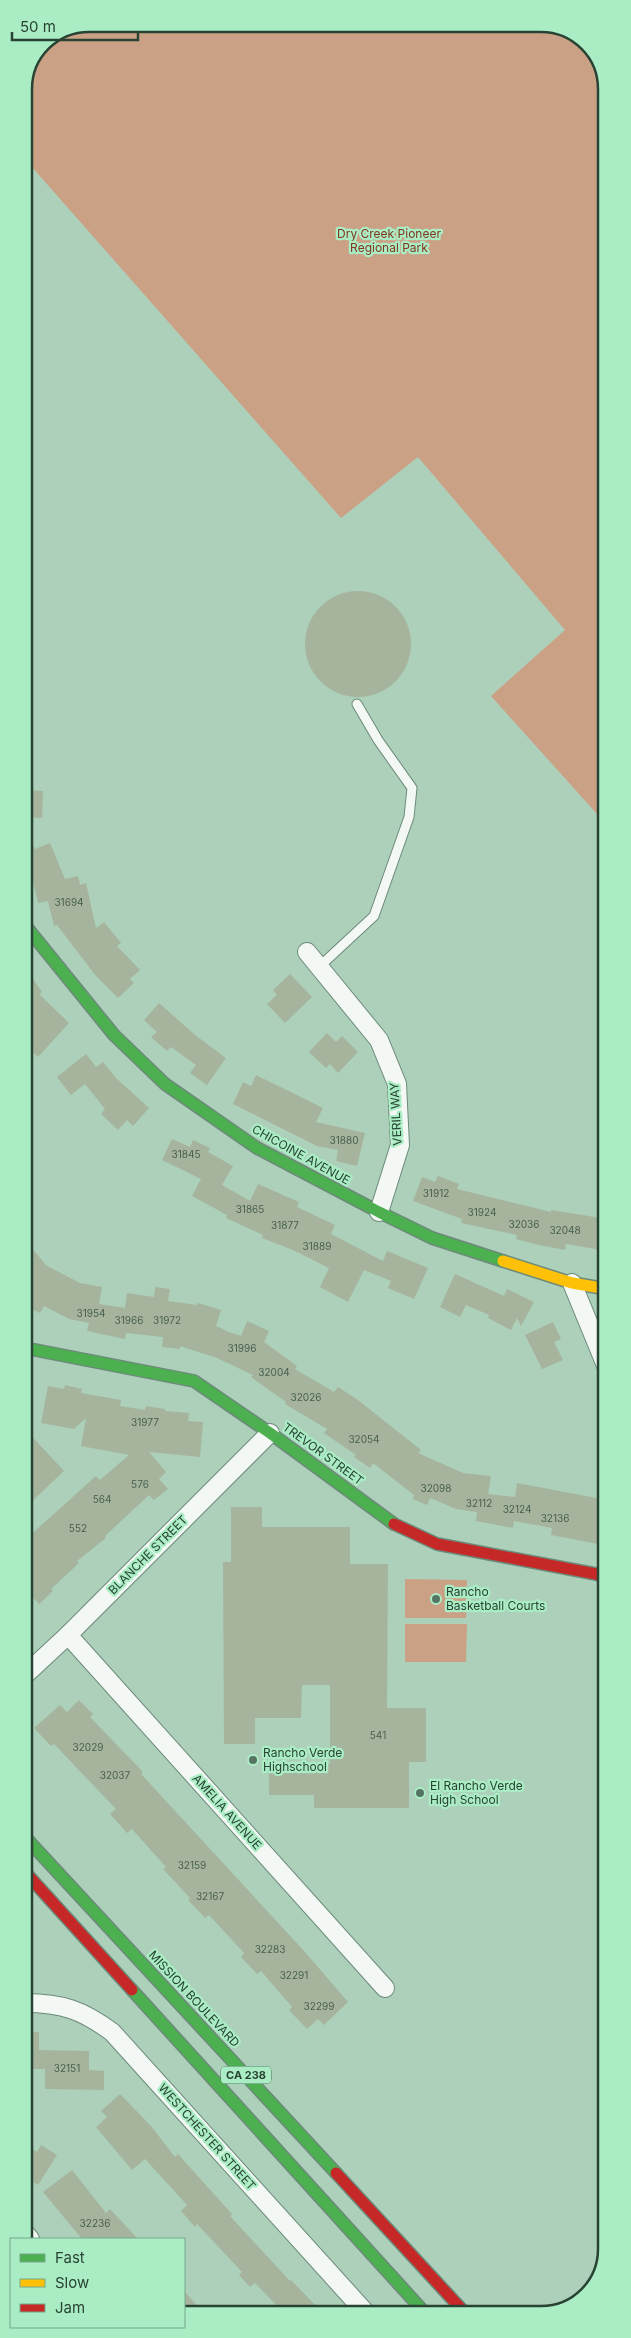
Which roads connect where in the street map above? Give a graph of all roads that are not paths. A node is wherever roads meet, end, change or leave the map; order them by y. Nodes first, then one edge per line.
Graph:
1 (357, 704) dead end
2 (32, 934) edge
3 (307, 952) dead end
4 (319, 967) junction
5 (379, 1212) junction
6 (572, 1283) junction
7 (598, 1288) edge
8 (598, 1346) edge
9 (32, 1350) edge
10 (270, 1433) junction
11 (598, 1575) edge
12 (68, 1635) junction
13 (32, 1668) edge
14 (32, 1845) edge
15 (32, 1880) edge
16 (385, 1988) dead end
17 (32, 2003) edge
18 (359, 2306) edge
19 (417, 2306) edge
20 (459, 2306) edge

1 - 4 lane
2 - 5 street, CHICOINE AVENUE
3 - 4 street, VERIL WAY
4 - 5 street, VERIL WAY
5 - 6 street, CHICOINE AVENUE
6 - 7 street, CHICOINE AVENUE
6 - 8 street
9 - 10 street, TREVOR STREET
10 - 11 street, TREVOR STREET
10 - 12 street, BLANCHE STREET
12 - 13 street, BLANCHE STREET
12 - 16 street, AMELIA AVENUE
14 - 20 street, MISSION BOULEVARD / CA 238
15 - 19 street, CA 238
17 - 18 street, WESTCHESTER STREET

